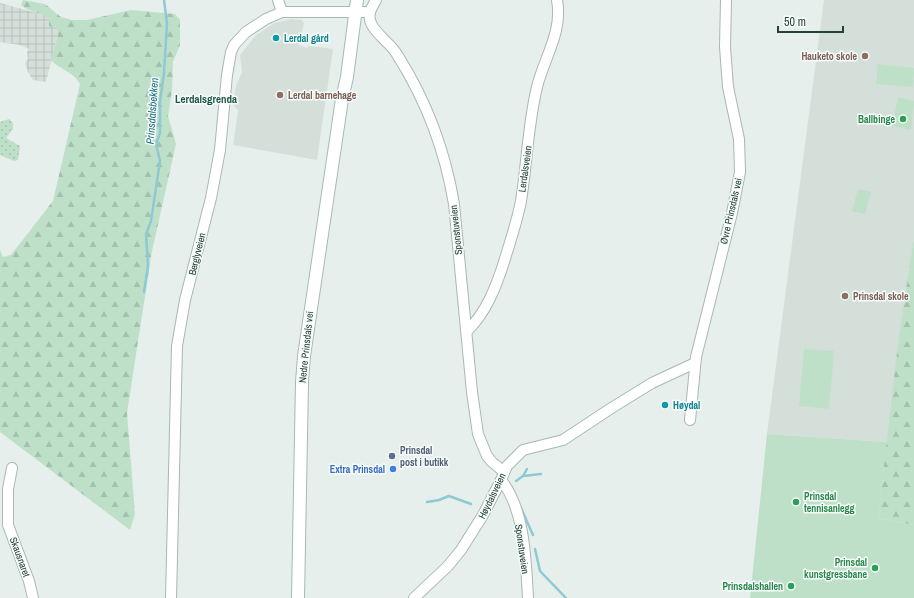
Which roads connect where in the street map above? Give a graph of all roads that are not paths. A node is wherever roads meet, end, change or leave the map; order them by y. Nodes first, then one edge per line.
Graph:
1 (278, 0) edge
2 (376, 0) edge
3 (557, 0) edge
4 (726, 0) edge
5 (353, 6) edge
6 (282, 12) junction
7 (370, 12) junction
8 (467, 331) junction
9 (695, 363) junction
10 (690, 420) dead end
11 (12, 468) dead end
12 (503, 476) junction
13 (33, 598) edge
14 (171, 598) edge
15 (298, 598) edge
16 (414, 598) edge
17 (528, 598) edge

1 - 6 street
2 - 7 street
3 - 8 street, Lerdalsveien
4 - 9 street, Øvre Prinsdals vei
5 - 6 street, Berglyveien
5 - 7 street
5 - 15 main road, Nedre Prinsdals vei
6 - 14 street, Berglyveien
7 - 8 street, Sponstuveien
8 - 12 street, Sponstuveien
9 - 10 street, Øvre Prinsdals vei
9 - 12 street, Høydalsveien
11 - 13 street, Skausnaret
12 - 16 street, Høydalsveien
12 - 17 street, Sponstuveien

